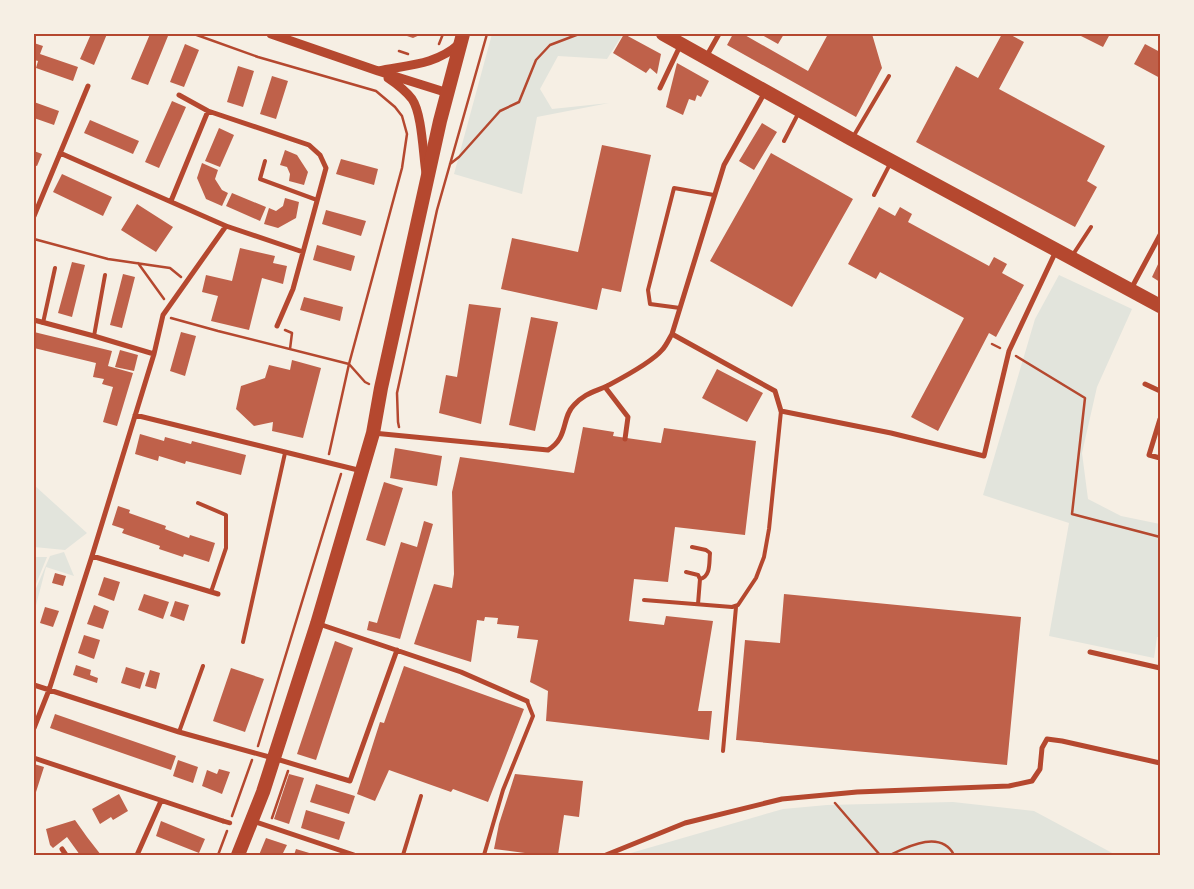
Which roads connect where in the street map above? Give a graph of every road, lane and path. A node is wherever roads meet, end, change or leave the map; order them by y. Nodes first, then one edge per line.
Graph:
1 (194, 34) edge
2 (271, 34) edge
3 (487, 34) edge
4 (579, 34) edge
5 (664, 34) edge
6 (719, 34) edge
7 (462, 38) edge
8 (681, 44) junction
9 (706, 57) junction
10 (378, 72) junction
11 (888, 76) dead end
12 (88, 86) dead end
13 (660, 88) dead end
14 (765, 92) junction
15 (448, 93) junction
16 (179, 95) dead end
17 (208, 111) junction
18 (800, 111) junction
19 (851, 139) junction
20 (784, 141) dead end
21 (60, 153) junction
22 (265, 161) dead end
23 (892, 161) junction
24 (449, 165) junction
25 (427, 183) junction
26 (714, 195) junction
27 (874, 195) dead end
28 (317, 200) junction
29 (171, 201) junction
30 (34, 216) edge
31 (226, 226) junction
32 (1090, 227) dead end
33 (1160, 235) edge
34 (34, 239) edge
35 (1158, 243) edge
36 (1056, 251) junction
37 (303, 252) junction
38 (1071, 258) junction
39 (138, 263) junction
40 (54, 268) dead end
41 (105, 276) dead end
42 (187, 282) junction
43 (1131, 290) junction
44 (170, 306) junction
45 (1160, 306) edge
46 (680, 308) junction
47 (163, 315) junction
48 (34, 320) edge
49 (43, 323) junction
50 (276, 326) joint
51 (672, 334) junction
52 (94, 336) junction
53 (992, 344) dead end
54 (290, 350) junction
55 (1009, 351) junction
56 (154, 354) junction
57 (349, 364) junction
58 (1144, 384) dead end
59 (605, 387) junction
60 (1160, 391) edge
61 (781, 411) junction
62 (135, 415) junction
63 (1160, 419) edge
64 (373, 433) junction
65 (404, 437) junction
66 (625, 440) dead end
67 (285, 453) junction
68 (1160, 458) edge
69 (327, 462) junction
70 (343, 466) junction
71 (362, 471) junction
72 (198, 503) dead end
73 (1160, 538) edge
74 (692, 547) dead end
75 (92, 556) junction
76 (686, 572) dead end
77 (700, 579) junction
78 (211, 592) junction
79 (218, 594) dead end
80 (644, 600) dead end
81 (698, 604) junction
82 (736, 607) junction
83 (317, 624) junction
84 (243, 642) dead end
85 (398, 650) junction
86 (1090, 652) dead end
87 (203, 666) dead end
88 (1160, 668) edge
89 (34, 685) edge
90 (49, 690) junction
91 (527, 701) joint
92 (34, 728) edge
93 (179, 732) junction
94 (723, 751) dead end
95 (255, 752) junction
96 (34, 758) edge
97 (274, 758) junction
98 (1160, 763) edge
99 (291, 764) junction
100 (828, 795) junction
101 (422, 796) dead end
102 (161, 801) junction
103 (252, 821) junction
104 (223, 822) joint
105 (230, 823) junction
106 (269, 826) junction
107 (62, 849) dead end
108 (66, 855) edge
109 (138, 855) edge
110 (218, 855) edge
111 (238, 855) edge
112 (354, 855) edge
113 (403, 855) edge
114 (484, 855) edge
115 (606, 855) edge
116 (880, 855) edge
117 (890, 855) edge
118 (954, 855) edge

1 - 57 path
2 - 10 street
3 - 24 path
4 - 24 path
5 - 8 highway
6 - 9 street
7 - 10 street
7 - 15 highway
8 - 9 highway
8 - 13 street
9 - 14 highway
10 - 15 street
10 - 25 street
11 - 19 lane
12 - 21 street
14 - 18 highway
14 - 26 street
15 - 25 highway
16 - 17 street
17 - 28 street
17 - 29 street
18 - 19 highway
18 - 20 lane
19 - 23 highway
21 - 29 street
21 - 30 street
22 - 28 lane
23 - 27 lane
23 - 36 highway
24 - 65 path
25 - 64 highway
26 - 46 street
26 - 46 lane
28 - 37 street
29 - 31 street
31 - 37 street
31 - 42 street
32 - 38 lane
33 - 35 street
34 - 39 path
35 - 43 street
36 - 38 highway
36 - 55 street
37 - 50 street
38 - 43 highway
39 - 42 path
39 - 44 path
40 - 49 lane
41 - 52 lane
42 - 44 street
43 - 45 highway
44 - 47 street
46 - 51 street
47 - 54 path
47 - 56 street
48 - 49 street
49 - 52 street
50 - 54 path
51 - 59 street
51 - 61 street
52 - 56 street
53 - 55 path
54 - 57 path
55 - 61 street
55 - 73 path
56 - 62 street
57 - 69 path
58 - 60 street
59 - 65 street
59 - 66 street
61 - 82 lane
62 - 67 street
62 - 75 street
63 - 68 street
64 - 65 street
64 - 71 highway
67 - 69 street
67 - 84 lane
69 - 70 street
70 - 71 street
70 - 95 path
71 - 83 highway
72 - 78 lane
74 - 77 lane
75 - 78 street
75 - 90 street
76 - 77 lane
77 - 81 lane
78 - 79 street
80 - 81 lane
81 - 82 lane
82 - 94 lane
83 - 85 street
83 - 97 highway
85 - 91 street
85 - 99 street
86 - 88 street
87 - 93 lane
89 - 90 street
90 - 92 street
90 - 93 street
91 - 114 lane
93 - 95 street
95 - 97 street
95 - 105 path
96 - 102 street
97 - 99 street
97 - 103 highway
98 - 100 street
99 - 106 path
100 - 115 street
100 - 116 path
101 - 113 lane
102 - 104 street
102 - 109 street
103 - 106 street
103 - 111 highway
104 - 105 street
105 - 110 path
106 - 112 street
107 - 108 street
117 - 118 path

